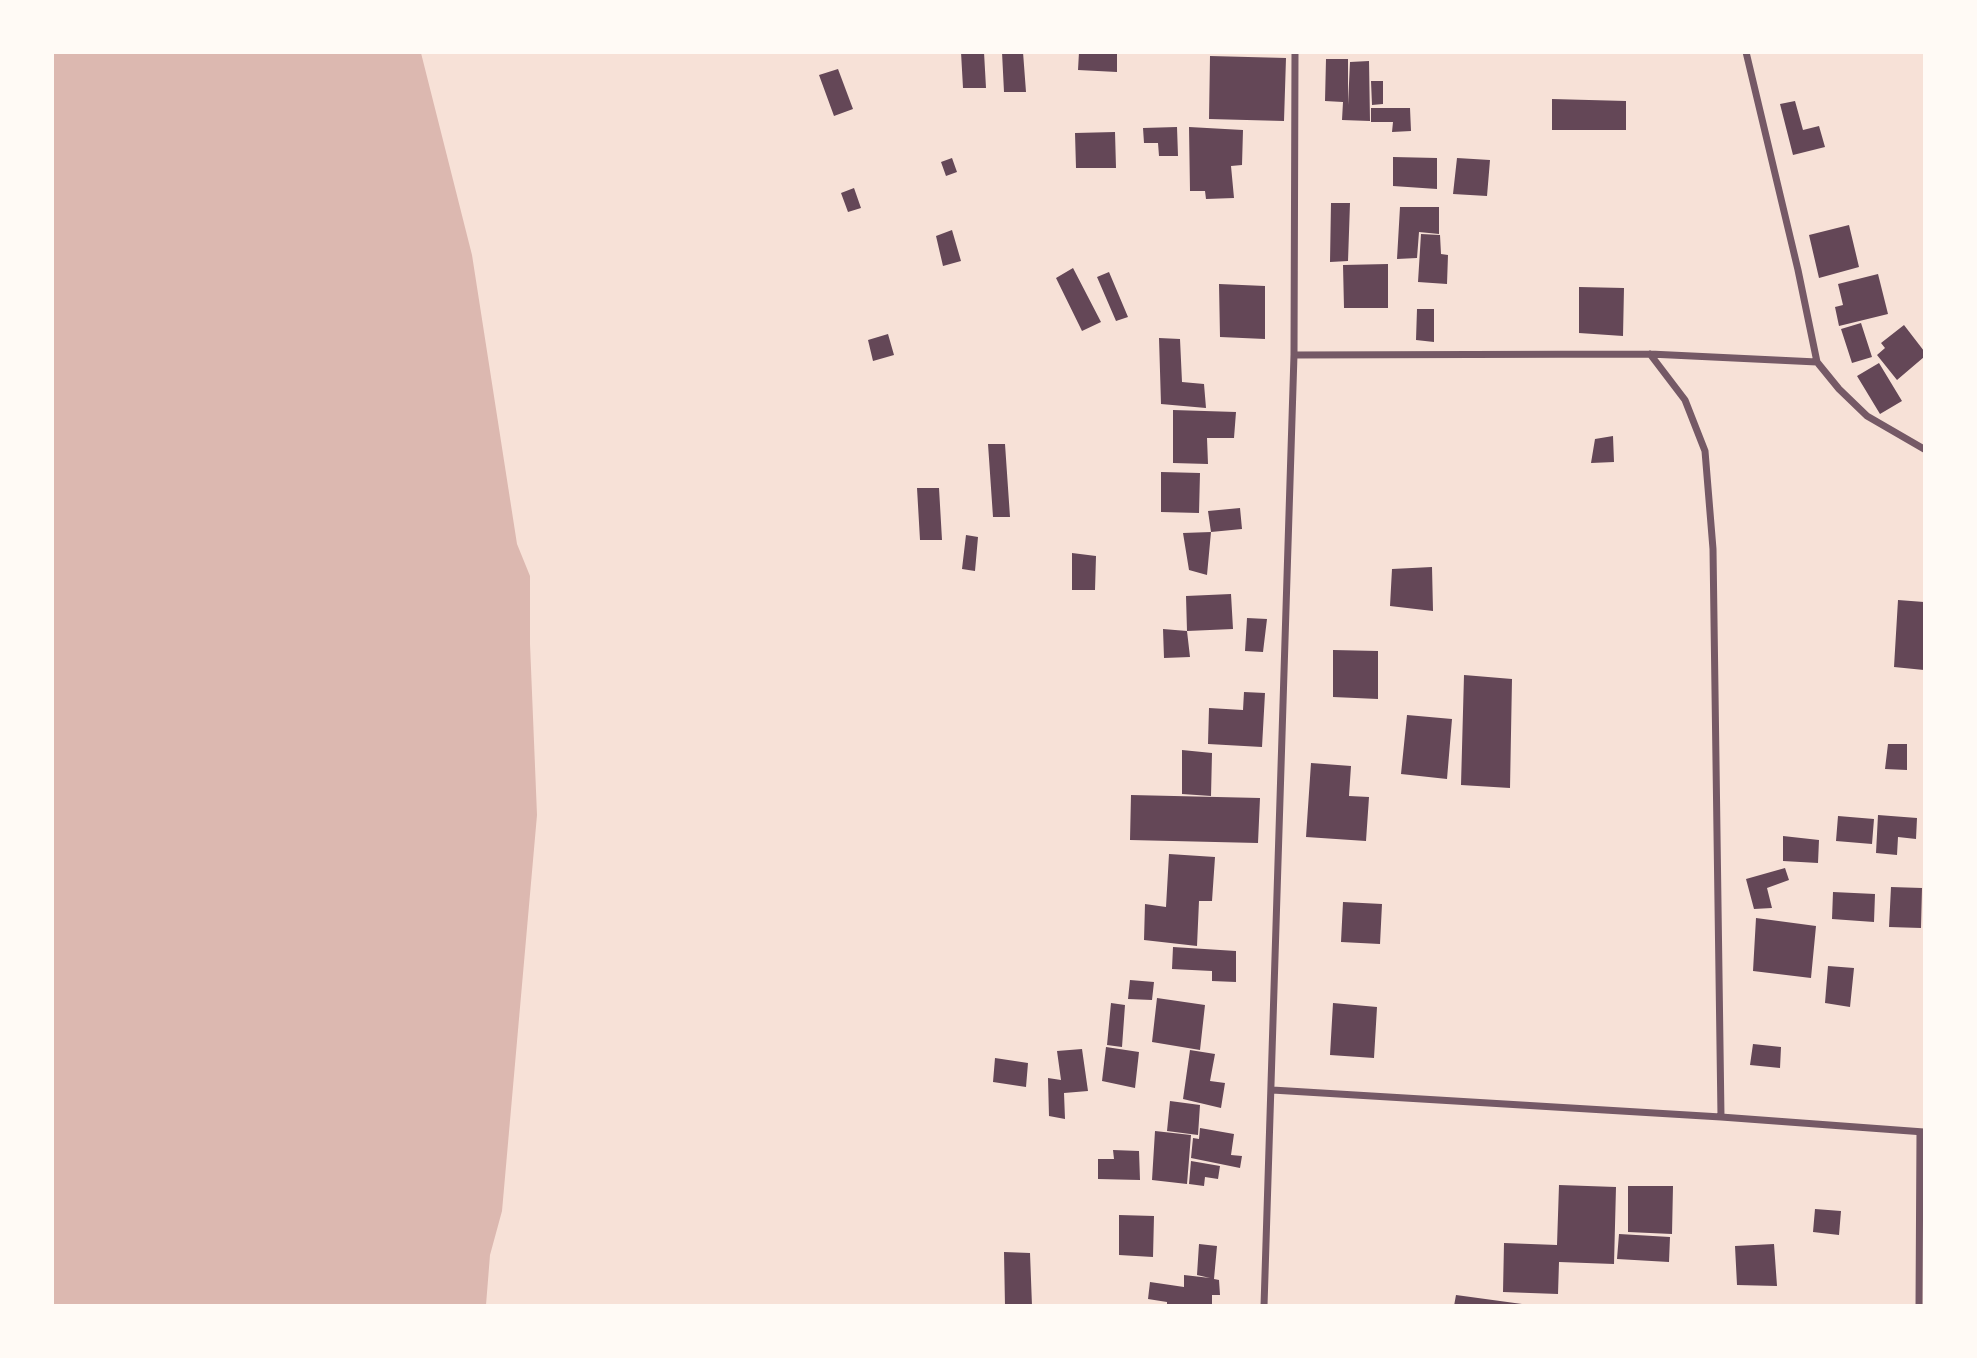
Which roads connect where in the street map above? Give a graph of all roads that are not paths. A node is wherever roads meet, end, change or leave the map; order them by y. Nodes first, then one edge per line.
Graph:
1 (1295, 52) edge
2 (1746, 52) edge
3 (1650, 354) junction
4 (1294, 355) junction
5 (1817, 362) junction
6 (1924, 449) edge
7 (1272, 1090) junction
8 (1721, 1117) junction
9 (1922, 1132) edge
10 (1264, 1306) edge
11 (1919, 1306) edge

1 - 4 street
2 - 5 street
3 - 4 street
3 - 5 street
3 - 8 street
4 - 7 street
5 - 6 street
7 - 8 street
7 - 10 street
8 - 9 street
9 - 11 street

